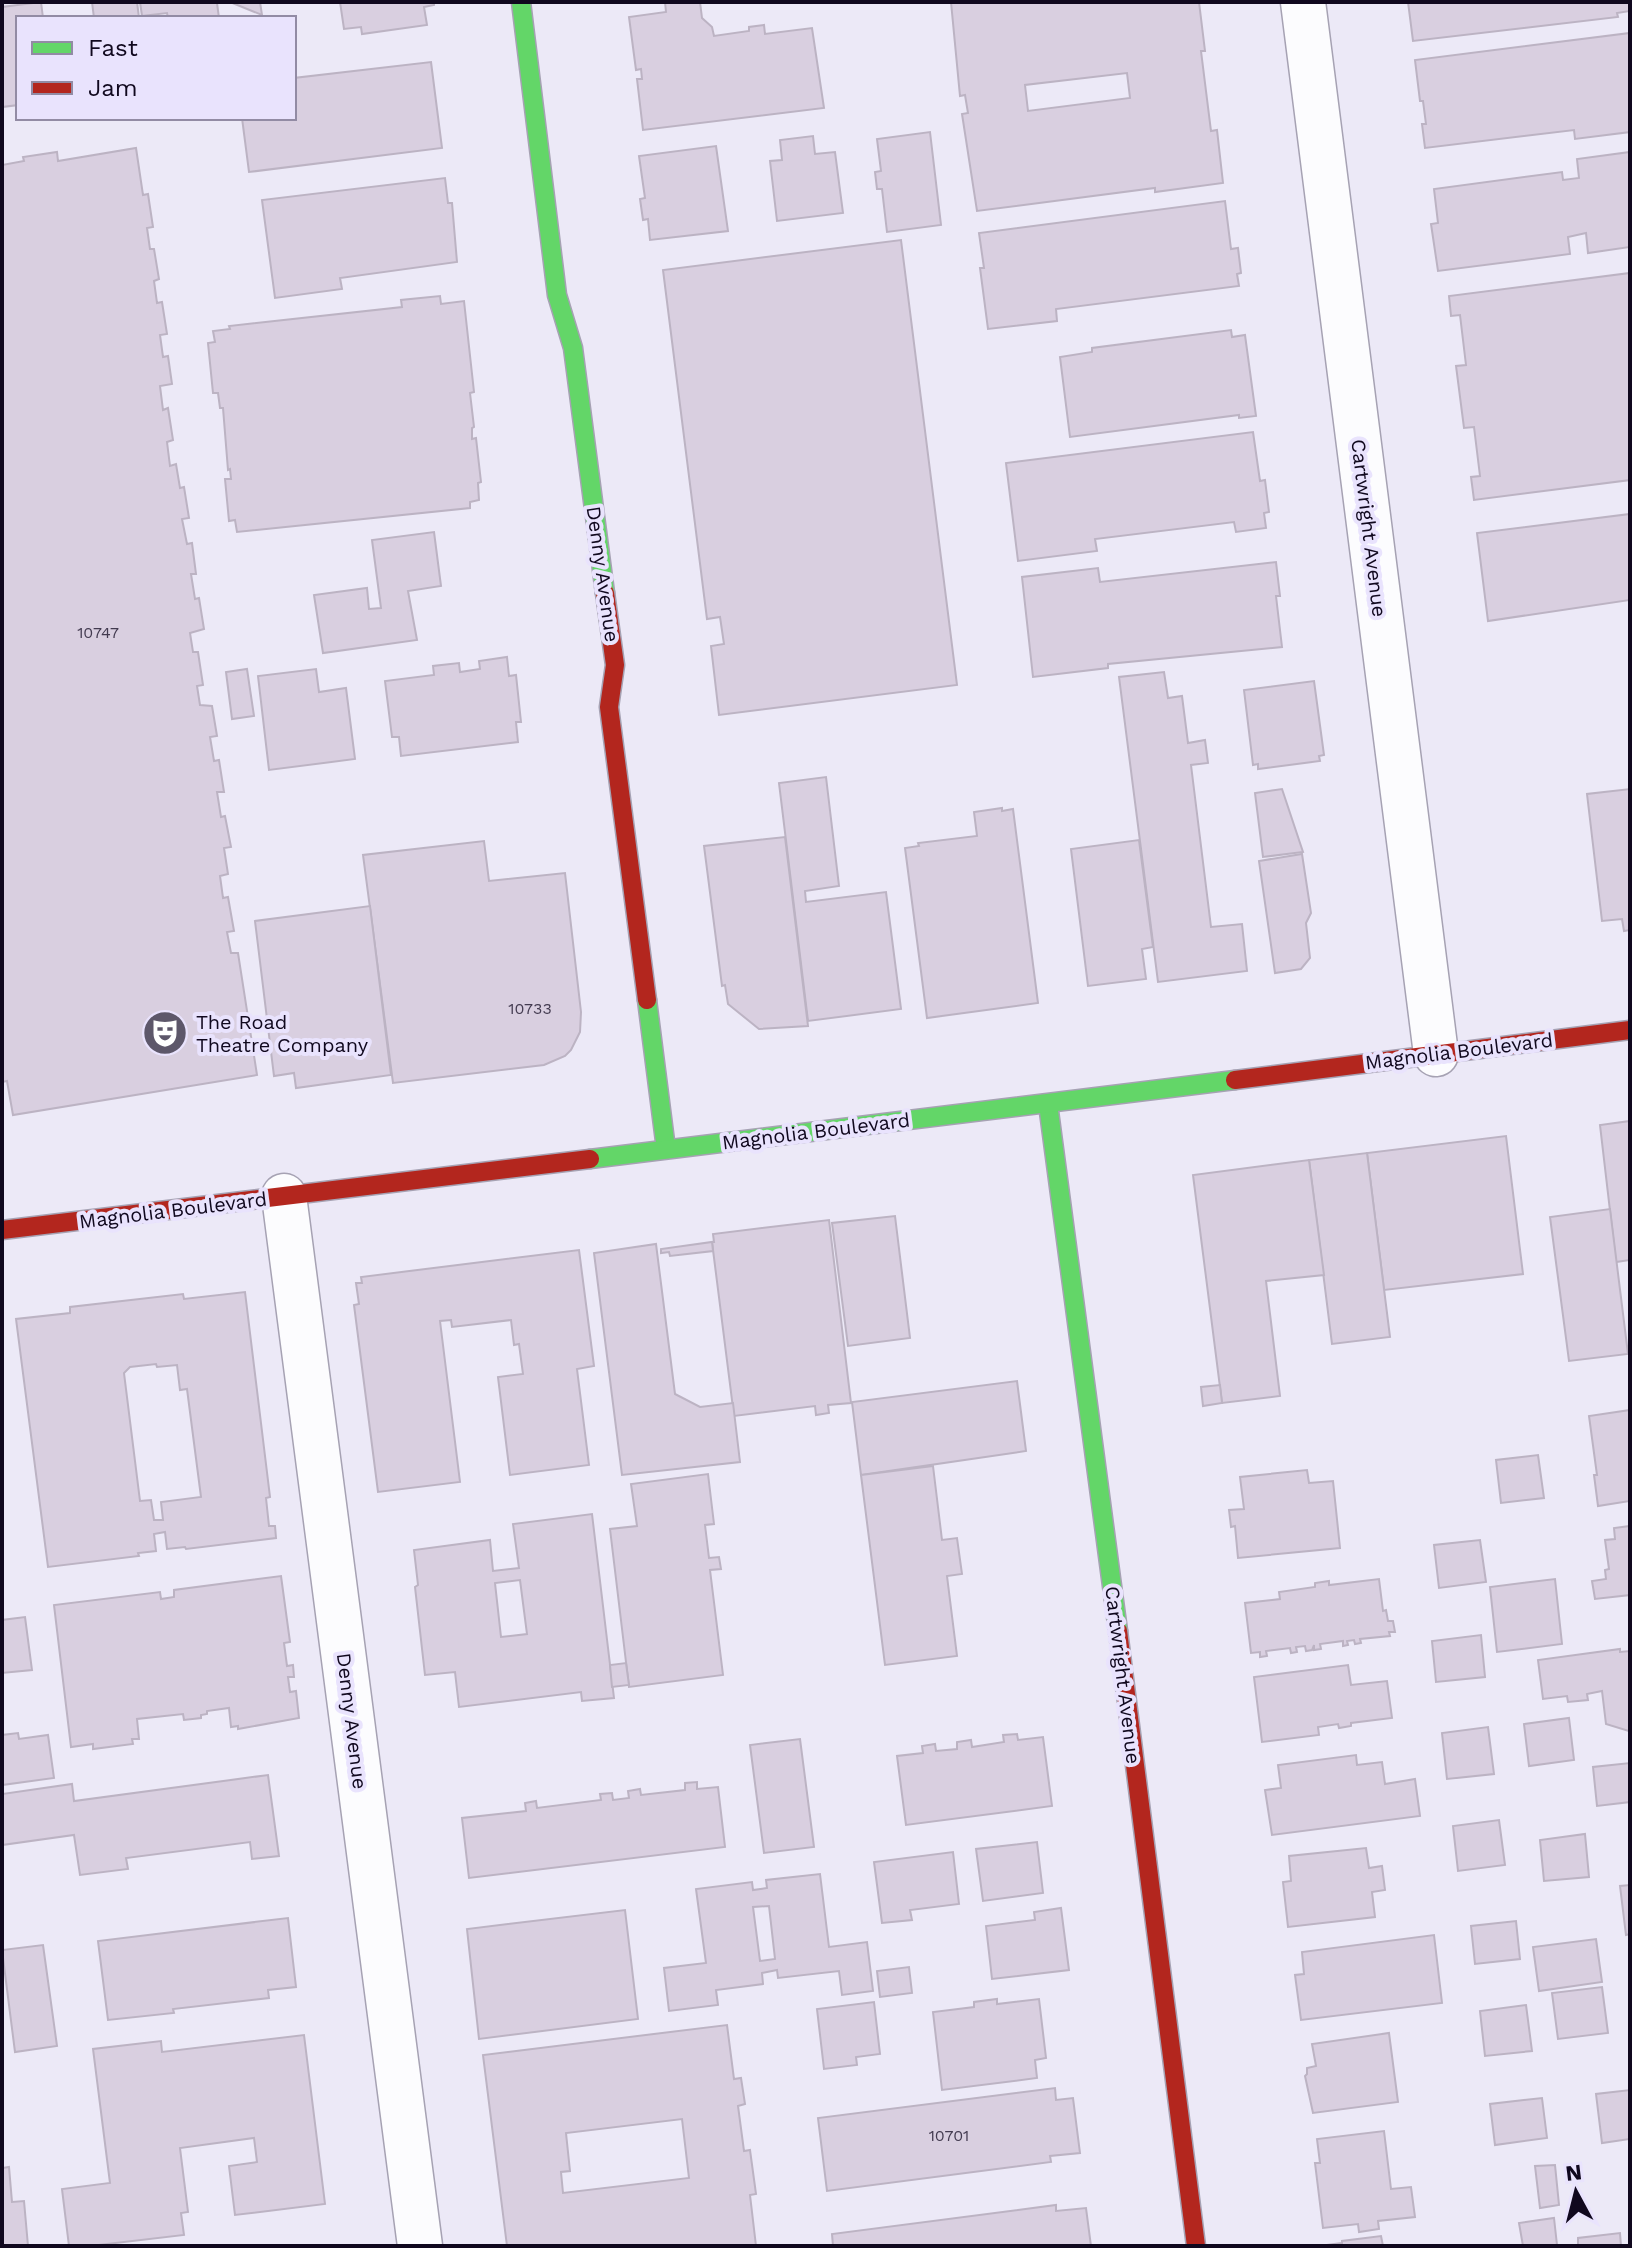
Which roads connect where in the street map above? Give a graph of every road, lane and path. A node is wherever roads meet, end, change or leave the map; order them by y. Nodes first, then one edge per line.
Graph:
1 (521, 2) edge
2 (1303, 2) edge
3 (1630, 1030) edge
4 (1436, 1054) junction
5 (1048, 1104) junction
6 (666, 1149) junction
7 (284, 1196) junction
8 (2, 1230) edge
9 (420, 2246) edge
10 (1196, 2246) edge

1 - 6 street, Denny Avenue
2 - 4 street, Cartwright Avenue
3 - 4 street, Magnolia Boulevard
4 - 5 street, Magnolia Boulevard
5 - 6 street, Magnolia Boulevard
5 - 10 street, Cartwright Avenue
6 - 7 street, Magnolia Boulevard
7 - 8 street, Magnolia Boulevard
7 - 9 street, Denny Avenue

